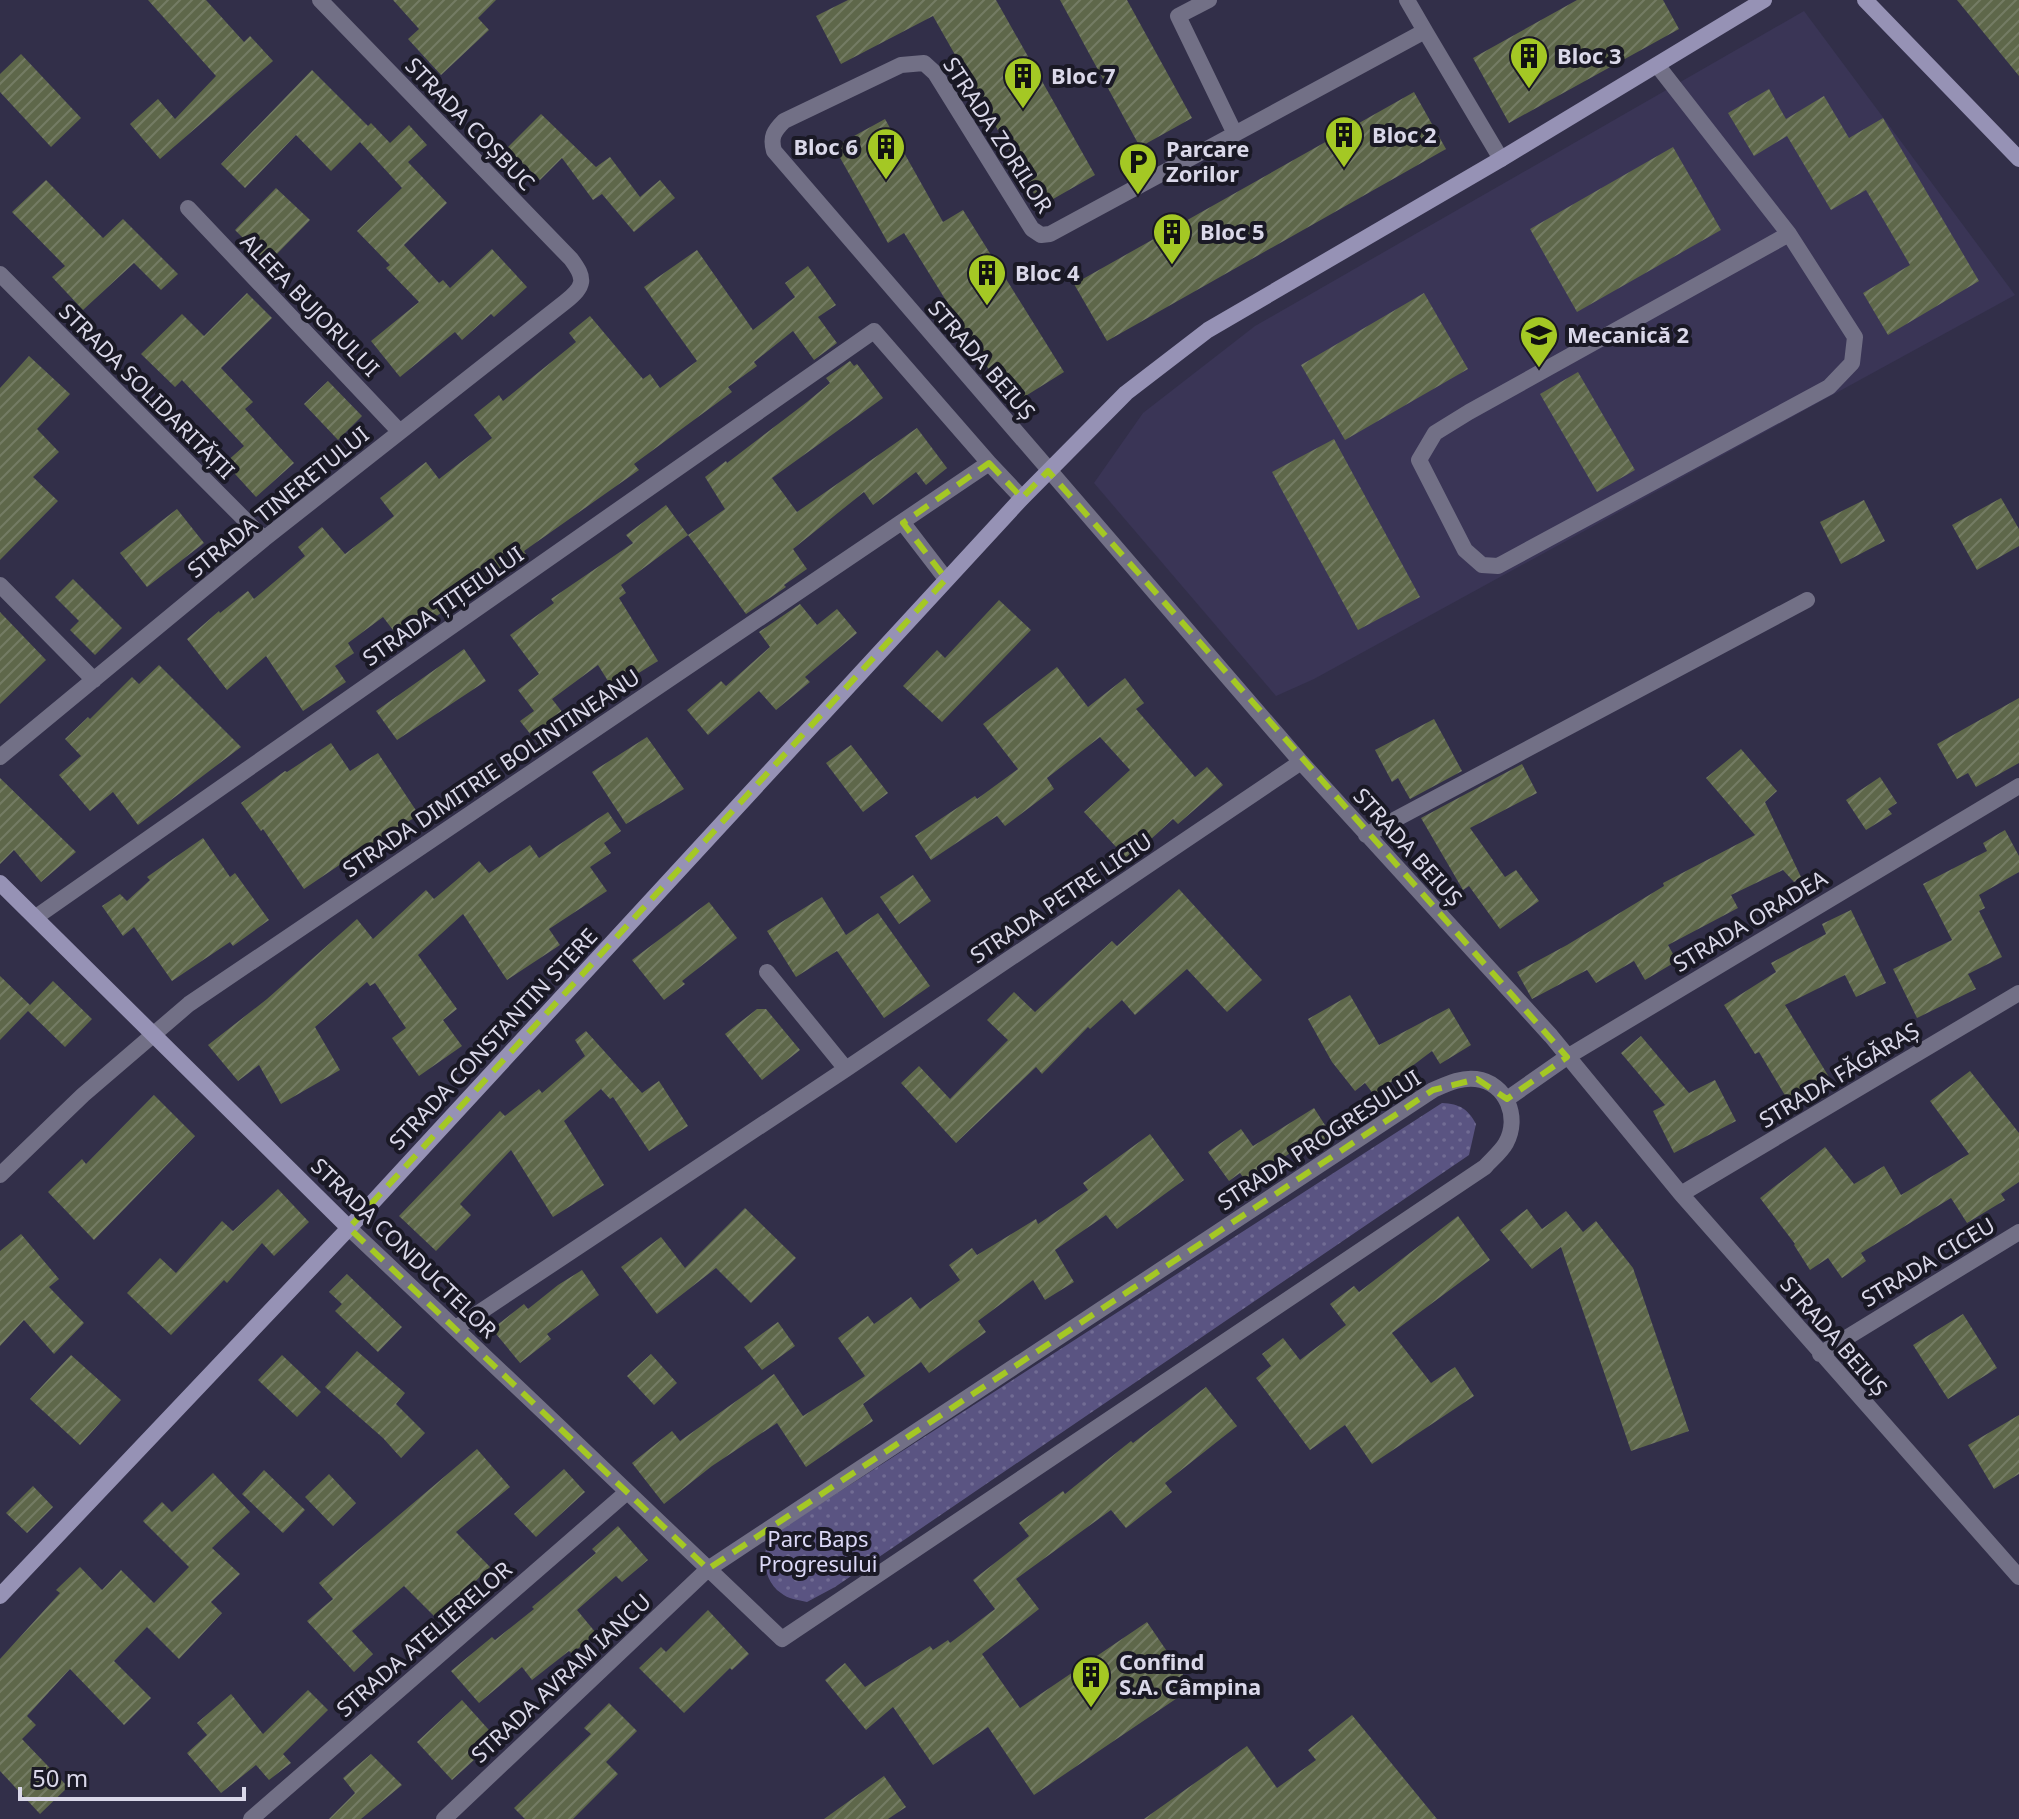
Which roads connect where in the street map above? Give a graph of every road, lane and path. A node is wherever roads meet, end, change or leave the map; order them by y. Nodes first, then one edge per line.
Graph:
1 (320, 0) edge
2 (1209, 0) edge
3 (1407, 0) edge
4 (1764, 0) edge
5 (1865, 0) edge
6 (1425, 31) junction
7 (1657, 65) junction
8 (1235, 134) junction
9 (772, 142) joint
10 (1501, 159) junction
11 (2019, 159) edge
12 (188, 208) dead end
13 (1789, 234) junction
14 (0, 274) edge
15 (582, 283) joint
16 (400, 432) junction
17 (989, 463) junction
18 (1048, 471) junction
19 (1018, 502) junction
20 (903, 523) junction
21 (264, 539) junction
22 (946, 579) junction
23 (0, 585) edge
24 (1807, 600) dead end
25 (94, 680) junction
26 (0, 757) edge
27 (1301, 762) junction
28 (2019, 786) edge
29 (1366, 835) junction
30 (0, 883) edge
31 (36, 917) junction
32 (767, 972) dead end
33 (2019, 993) edge
34 (153, 1034) junction
35 (1567, 1057) junction
36 (846, 1069) junction
37 (1507, 1099) junction
38 (0, 1175) edge
39 (1681, 1194) junction
40 (349, 1228) junction
41 (2019, 1232) edge
42 (456, 1328) junction
43 (1820, 1354) junction
44 (627, 1492) junction
45 (708, 1569) junction
46 (2019, 1577) edge
47 (0, 1596) edge
48 (251, 1819) edge
49 (444, 1819) edge

1 - 15 street, STRADA COȘBUC
2 - 8 street
3 - 6 street
4 - 7 street
5 - 11 street
6 - 8 street, STRADA ZORILOR
6 - 10 street
7 - 10 street
7 - 13 street
8 - 9 street, STRADA ZORILOR
9 - 18 street, STRADA BEIUȘ
10 - 18 street
12 - 16 street, ALEEA BUJORULUI
13 - 13 street
14 - 21 street, STRADA SOLIDARITĂȚII
15 - 16 street, STRADA TINERETULUI
16 - 21 street, STRADA TINERETULUI
17 - 19 street
17 - 20 street, STRADA DIMITRIE BOLINTINEANU
17 - 31 street, STRADA ȚIȚEIULUI
18 - 19 street
18 - 27 street, STRADA BEIUȘ
19 - 22 street, STRADA CONSTANTIN STERE
20 - 22 street
20 - 34 street, STRADA DIMITRIE BOLINTINEANU
21 - 25 street, STRADA TINERETULUI
22 - 40 street, STRADA CONSTANTIN STERE
23 - 25 street
24 - 29 street
25 - 26 street, STRADA TINERETULUI
27 - 29 street, STRADA BEIUȘ
27 - 36 street, STRADA PETRE LICIU
28 - 35 street, STRADA ORADEA
29 - 35 street, STRADA BEIUȘ
30 - 31 street, STRADA CONDUCTELOR
31 - 34 street, STRADA CONDUCTELOR
32 - 36 street
33 - 39 street, STRADA FĂGĂRAȘ
34 - 38 street, STRADA DIMITRIE BOLINTINEANU
34 - 40 street, STRADA CONDUCTELOR
35 - 37 street, STRADA ORADEA
35 - 39 street, STRADA BEIUȘ
36 - 42 street, STRADA PETRE LICIU
37 - 45 street, STRADA PROGRESULUI
37 - 45 street, STRADA CONDUCTELOR
39 - 43 street, STRADA BEIUȘ
40 - 42 street, STRADA CONDUCTELOR
40 - 47 street, STRADA CONSTANTIN STERE
41 - 43 street, STRADA CICEU
42 - 44 street, STRADA CONDUCTELOR
43 - 46 street, STRADA BEIUȘ
44 - 45 street, STRADA CONDUCTELOR
44 - 48 street, STRADA ATELIERELOR
45 - 49 street, STRADA AVRAM IANCU

